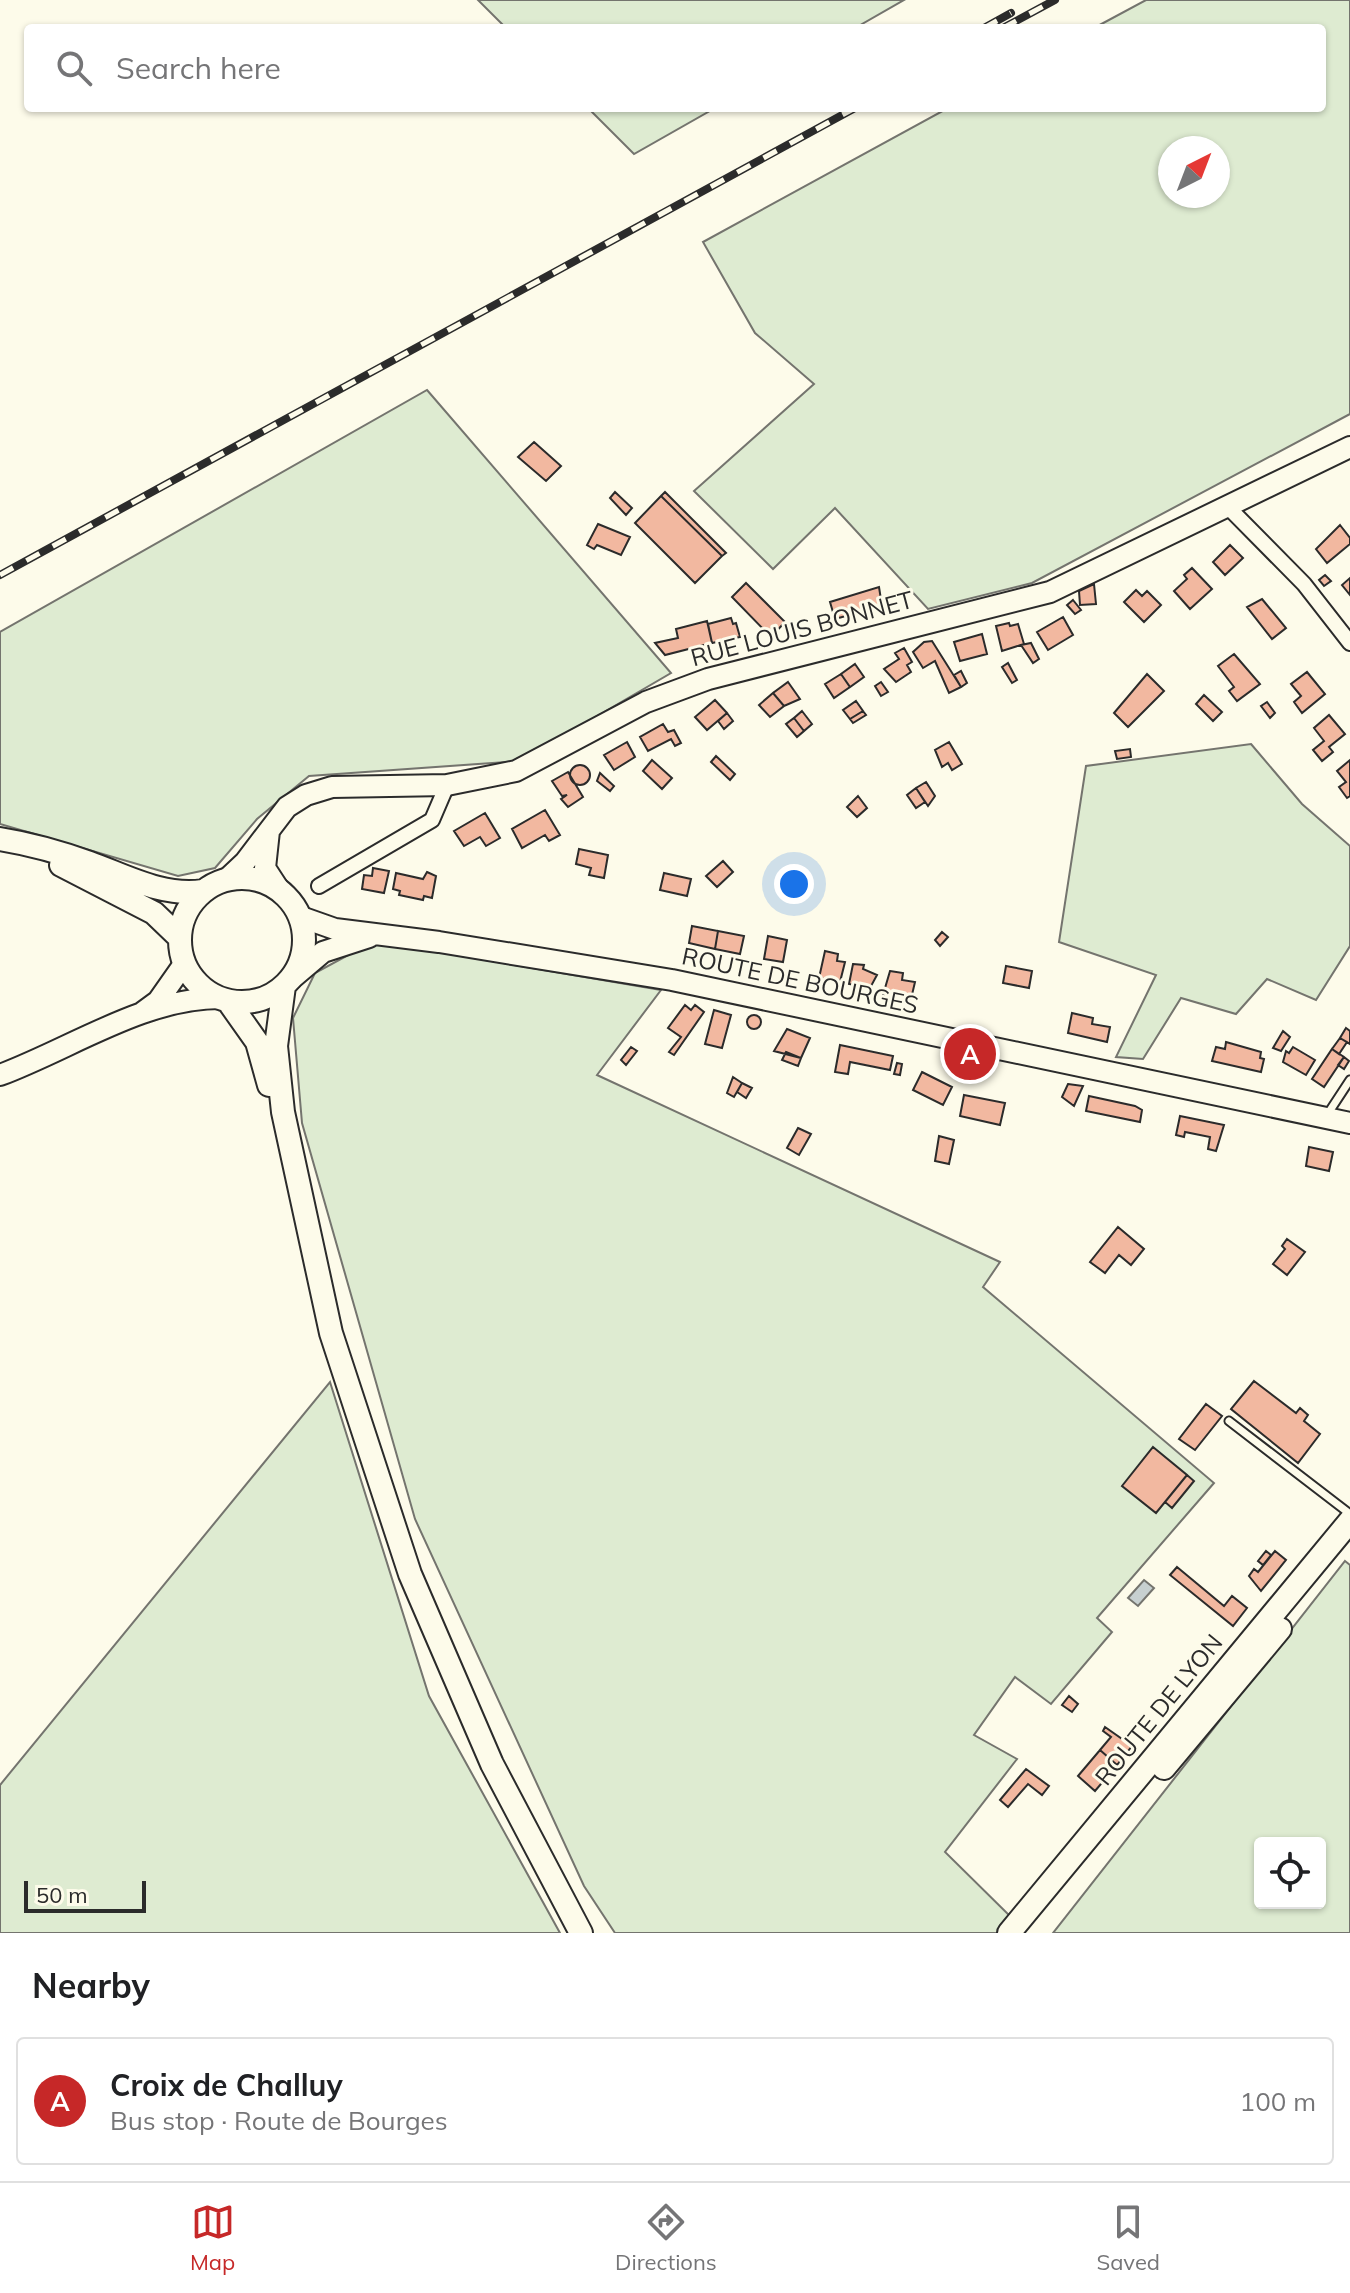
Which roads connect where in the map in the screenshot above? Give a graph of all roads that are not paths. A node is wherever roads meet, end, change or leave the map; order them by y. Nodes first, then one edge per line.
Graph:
1 (1350, 447) edge
2 (1228, 507) junction
3 (1350, 643) edge
4 (447, 785) junction
5 (269, 831) junction
6 (0, 841) edge
7 (228, 878) junction
8 (319, 886) dead end
9 (278, 888) junction
10 (203, 891) junction
11 (301, 917) junction
12 (377, 935) junction
13 (179, 937) junction
14 (184, 964) junction
15 (287, 983) junction
16 (224, 1000) junction
17 (137, 1017) junction
18 (0, 1075) edge
19 (1350, 1080) edge
20 (1325, 1118) junction
21 (1350, 1123) edge
22 (292, 1164) junction
23 (1229, 1421) dead end
24 (1350, 1514) edge
25 (1350, 1521) edge
26 (1350, 1545) edge
27 (1083, 1854) junction
28 (581, 1933) edge
29 (1009, 1933) edge
30 (1027, 1933) edge

1 - 2 street, RUE LOUIS BONNET
2 - 3 street
2 - 4 street, RUE LOUIS BONNET
4 - 5 street, RUE LOUIS BONNET
4 - 8 street
5 - 7 street, RUE LOUIS BONNET
5 - 9 street
6 - 10 main road
6 - 13 main road
7 - 9 main road
7 - 10 main road
9 - 11 main road
10 - 13 main road
11 - 12 street, ROUTE DE BOURGES
11 - 15 main road
12 - 15 street, ROUTE DE BOURGES
12 - 20 street, ROUTE DE BOURGES
13 - 14 main road
14 - 16 main road
14 - 17 street
15 - 16 main road
15 - 22 main road
16 - 17 street
16 - 22 main road
17 - 18 street
19 - 20 lane
20 - 21 street, ROUTE DE BOURGES
22 - 28 main road
23 - 24 lane
25 - 27 main road, ROUTE DE LYON
26 - 27 main road, ROUTE DE LYON
27 - 29 main road, ROUTE DE LYON
27 - 30 main road, ROUTE DE LYON

